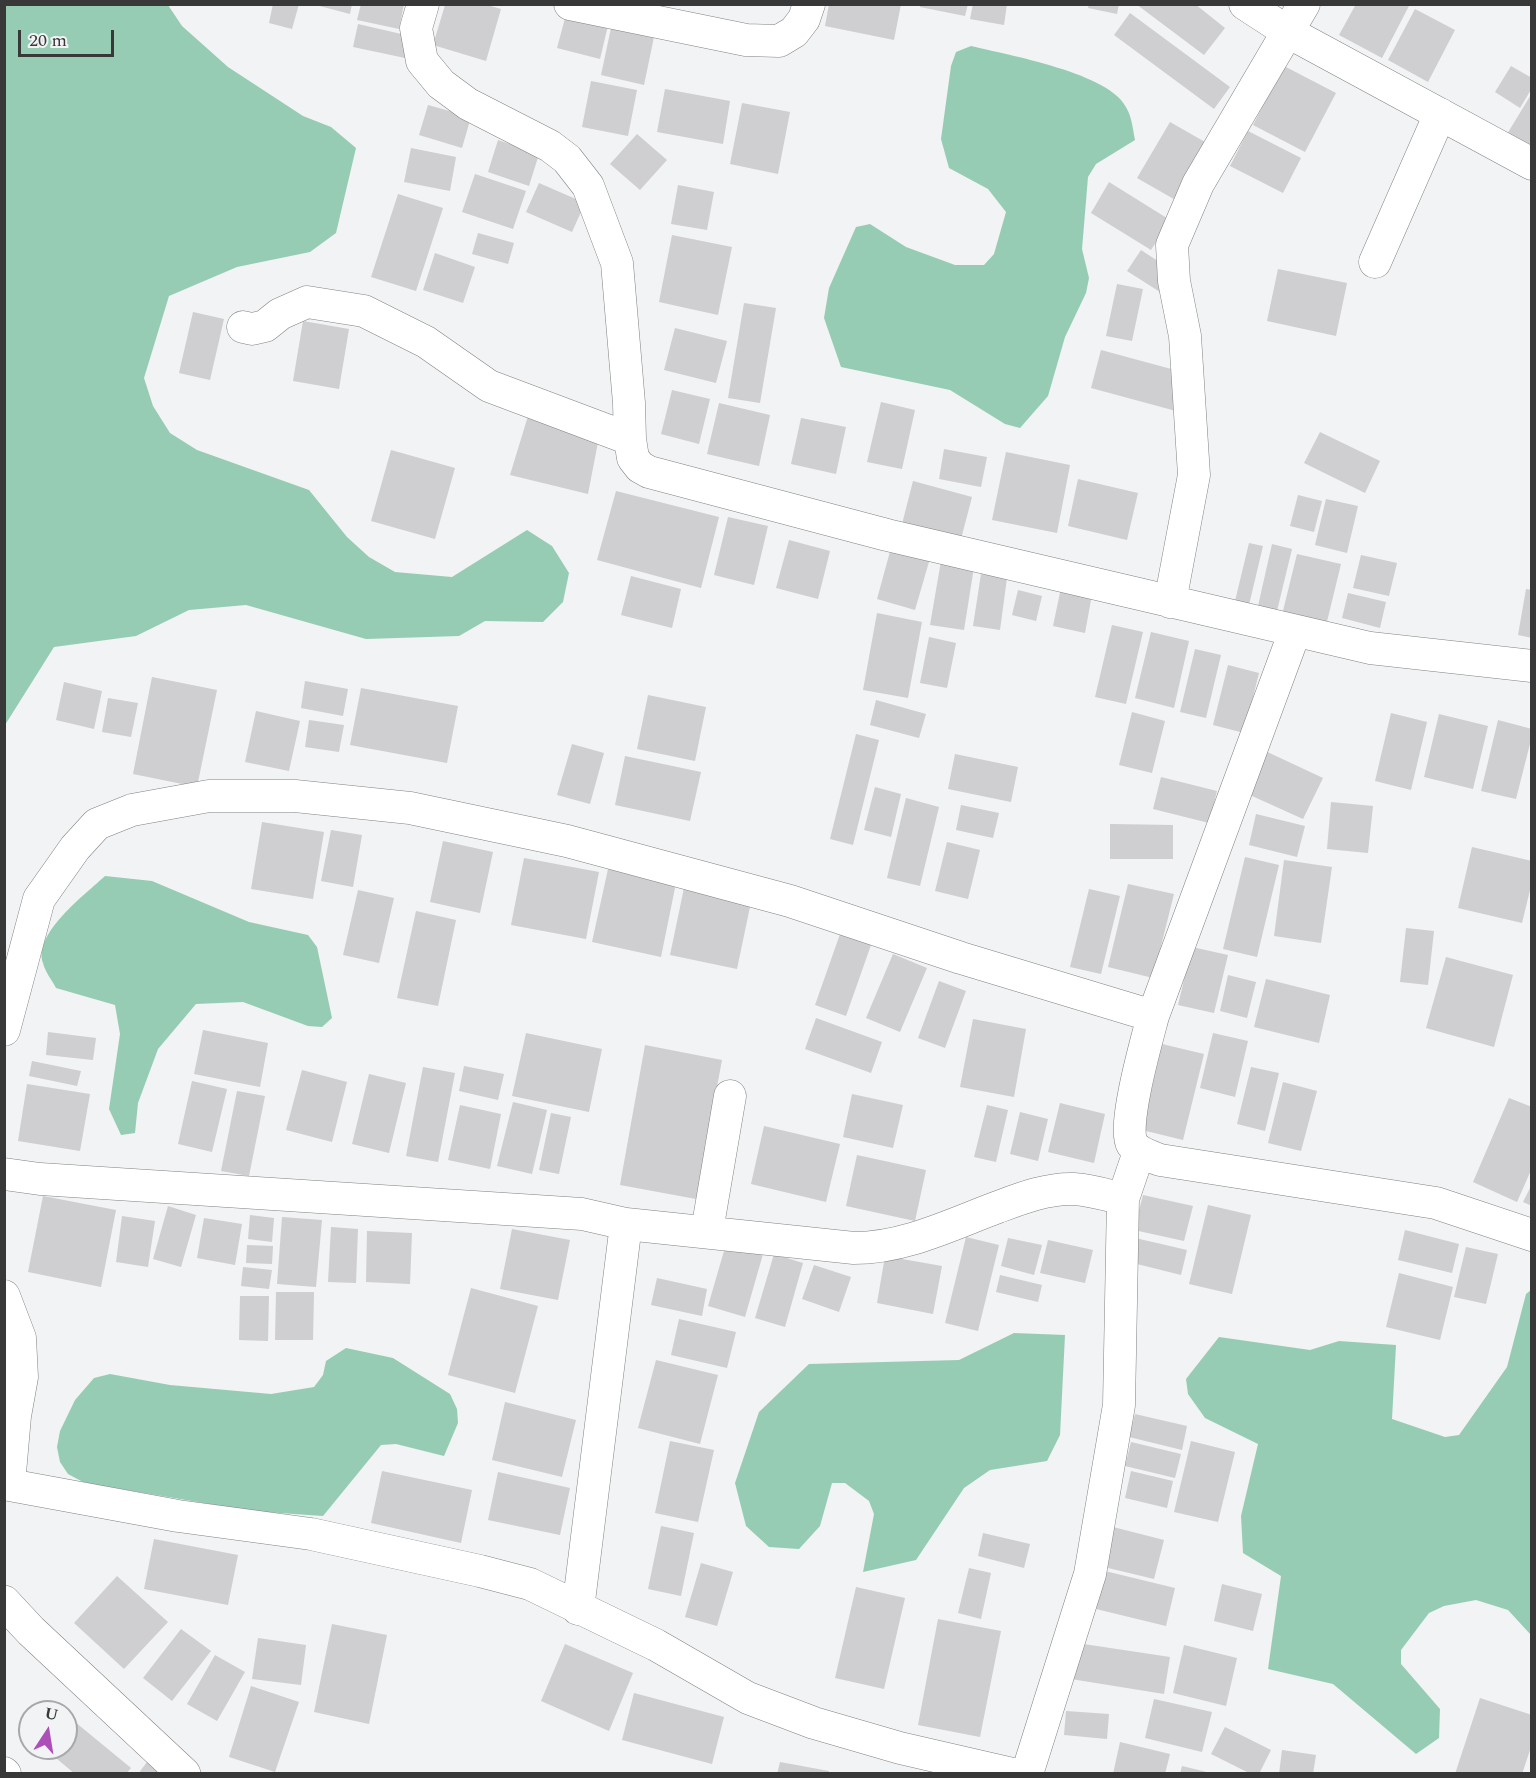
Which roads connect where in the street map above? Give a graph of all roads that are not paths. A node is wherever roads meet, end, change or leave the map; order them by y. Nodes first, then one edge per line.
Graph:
1 (423, 4) edge
2 (570, 4) edge
3 (809, 4) edge
4 (1245, 4) edge
5 (1304, 4) edge
6 (1288, 32) junction
7 (1440, 114) junction
8 (1532, 164) edge
9 (1375, 262) dead end
10 (243, 327) dead end
11 (630, 439) junction
12 (1170, 602) junction
13 (1295, 631) junction
14 (1532, 666) edge
15 (1153, 1016) junction
16 (4, 1030) edge
17 (730, 1096) dead end
18 (1139, 1152) junction
19 (4, 1174) edge
20 (1123, 1199) junction
21 (626, 1224) junction
22 (707, 1231) junction
23 (1532, 1235) edge
24 (4, 1296) edge
25 (7, 1484) edge
26 (4, 1602) edge
27 (578, 1609) junction
28 (184, 1773) edge
29 (1013, 1773) edge
30 (1027, 1773) edge

1 - 11 street
2 - 3 street
4 - 6 street
5 - 6 street
6 - 7 street
6 - 12 street
7 - 8 street
7 - 9 street
10 - 11 street
11 - 12 street
12 - 13 street
13 - 14 street
13 - 15 street
15 - 16 street
15 - 18 street
17 - 22 street
18 - 20 street
18 - 23 street
19 - 21 street
20 - 22 street
20 - 30 street
21 - 22 street
21 - 27 street
24 - 25 street
25 - 27 street
26 - 28 street
27 - 29 street

